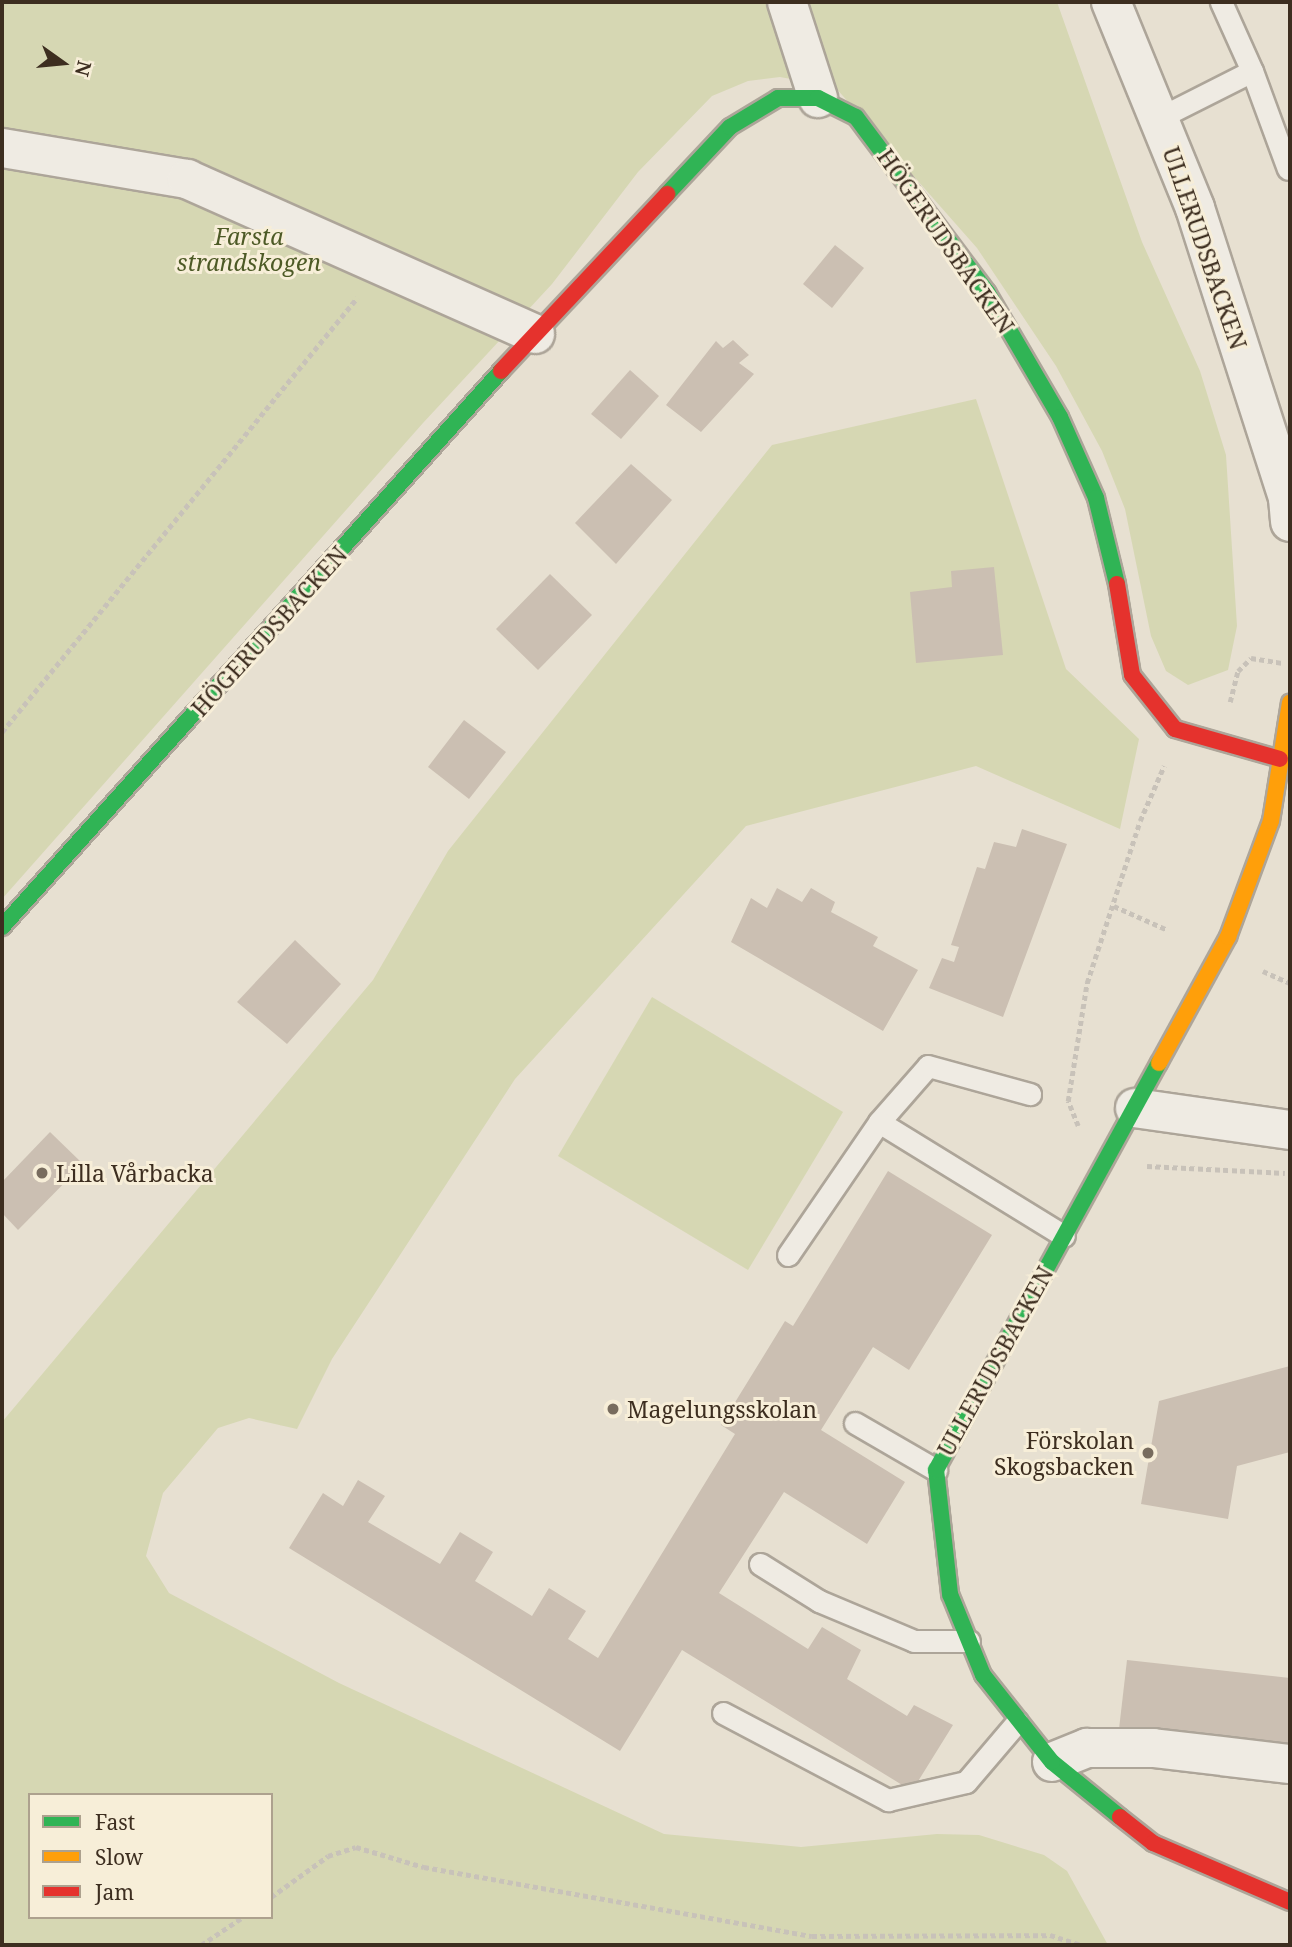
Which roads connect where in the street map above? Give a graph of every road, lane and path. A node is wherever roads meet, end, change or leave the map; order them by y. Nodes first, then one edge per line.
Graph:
1 (787, 2) edge
2 (1111, 2) edge
3 (1221, 2) edge
4 (1252, 71) junction
5 (818, 98) junction
6 (1159, 118) junction
7 (2, 148) edge
8 (1288, 169) dead end
9 (384, 265) junction
10 (535, 334) junction
11 (1290, 506) edge
12 (1290, 704) edge
13 (1289, 726) edge
14 (2, 732) edge
15 (1280, 759) junction
16 (1114, 906) dead end
17 (2, 927) edge
18 (1168, 930) dead end
19 (1263, 971) dead end
20 (1290, 983) edge
21 (1030, 1094) dead end
22 (1135, 1108) junction
23 (879, 1122) junction
24 (1290, 1130) edge
25 (1064, 1236) junction
26 (788, 1255) dead end
27 (855, 1423) dead end
28 (936, 1470) junction
29 (760, 1564) dead end
30 (969, 1640) junction
31 (723, 1713) dead end
32 (1017, 1722) junction
33 (1052, 1762) junction
34 (1290, 1764) edge
35 (273, 1896) edge
36 (1290, 1902) edge
37 (240, 1919) edge
38 (201, 1945) edge
39 (1081, 1945) edge

1 - 5 street
2 - 6 street, ULLERUDSBACKEN
3 - 4 lane
4 - 6 lane
4 - 8 lane
5 - 10 street, HÖGERUDSBACKEN
5 - 15 street, HÖGERUDSBACKEN
6 - 11 street, ULLERUDSBACKEN
7 - 9 street
9 - 10 street
9 - 14 path
10 - 17 street, HÖGERUDSBACKEN
12 - 13 street, ULLERUDSBACKEN
13 - 15 street, ULLERUDSBACKEN
15 - 22 street, ULLERUDSBACKEN
16 - 18 path
19 - 20 path
21 - 23 lane
22 - 24 street
22 - 25 street, ULLERUDSBACKEN
23 - 25 lane
23 - 26 lane
25 - 28 street, ULLERUDSBACKEN
27 - 28 lane
28 - 30 street, ULLERUDSBACKEN
29 - 30 lane
30 - 32 street, ULLERUDSBACKEN
31 - 32 lane
32 - 33 street, ULLERUDSBACKEN
33 - 34 street
33 - 36 street, ULLERUDSBACKEN
35 - 39 path
37 - 38 path

